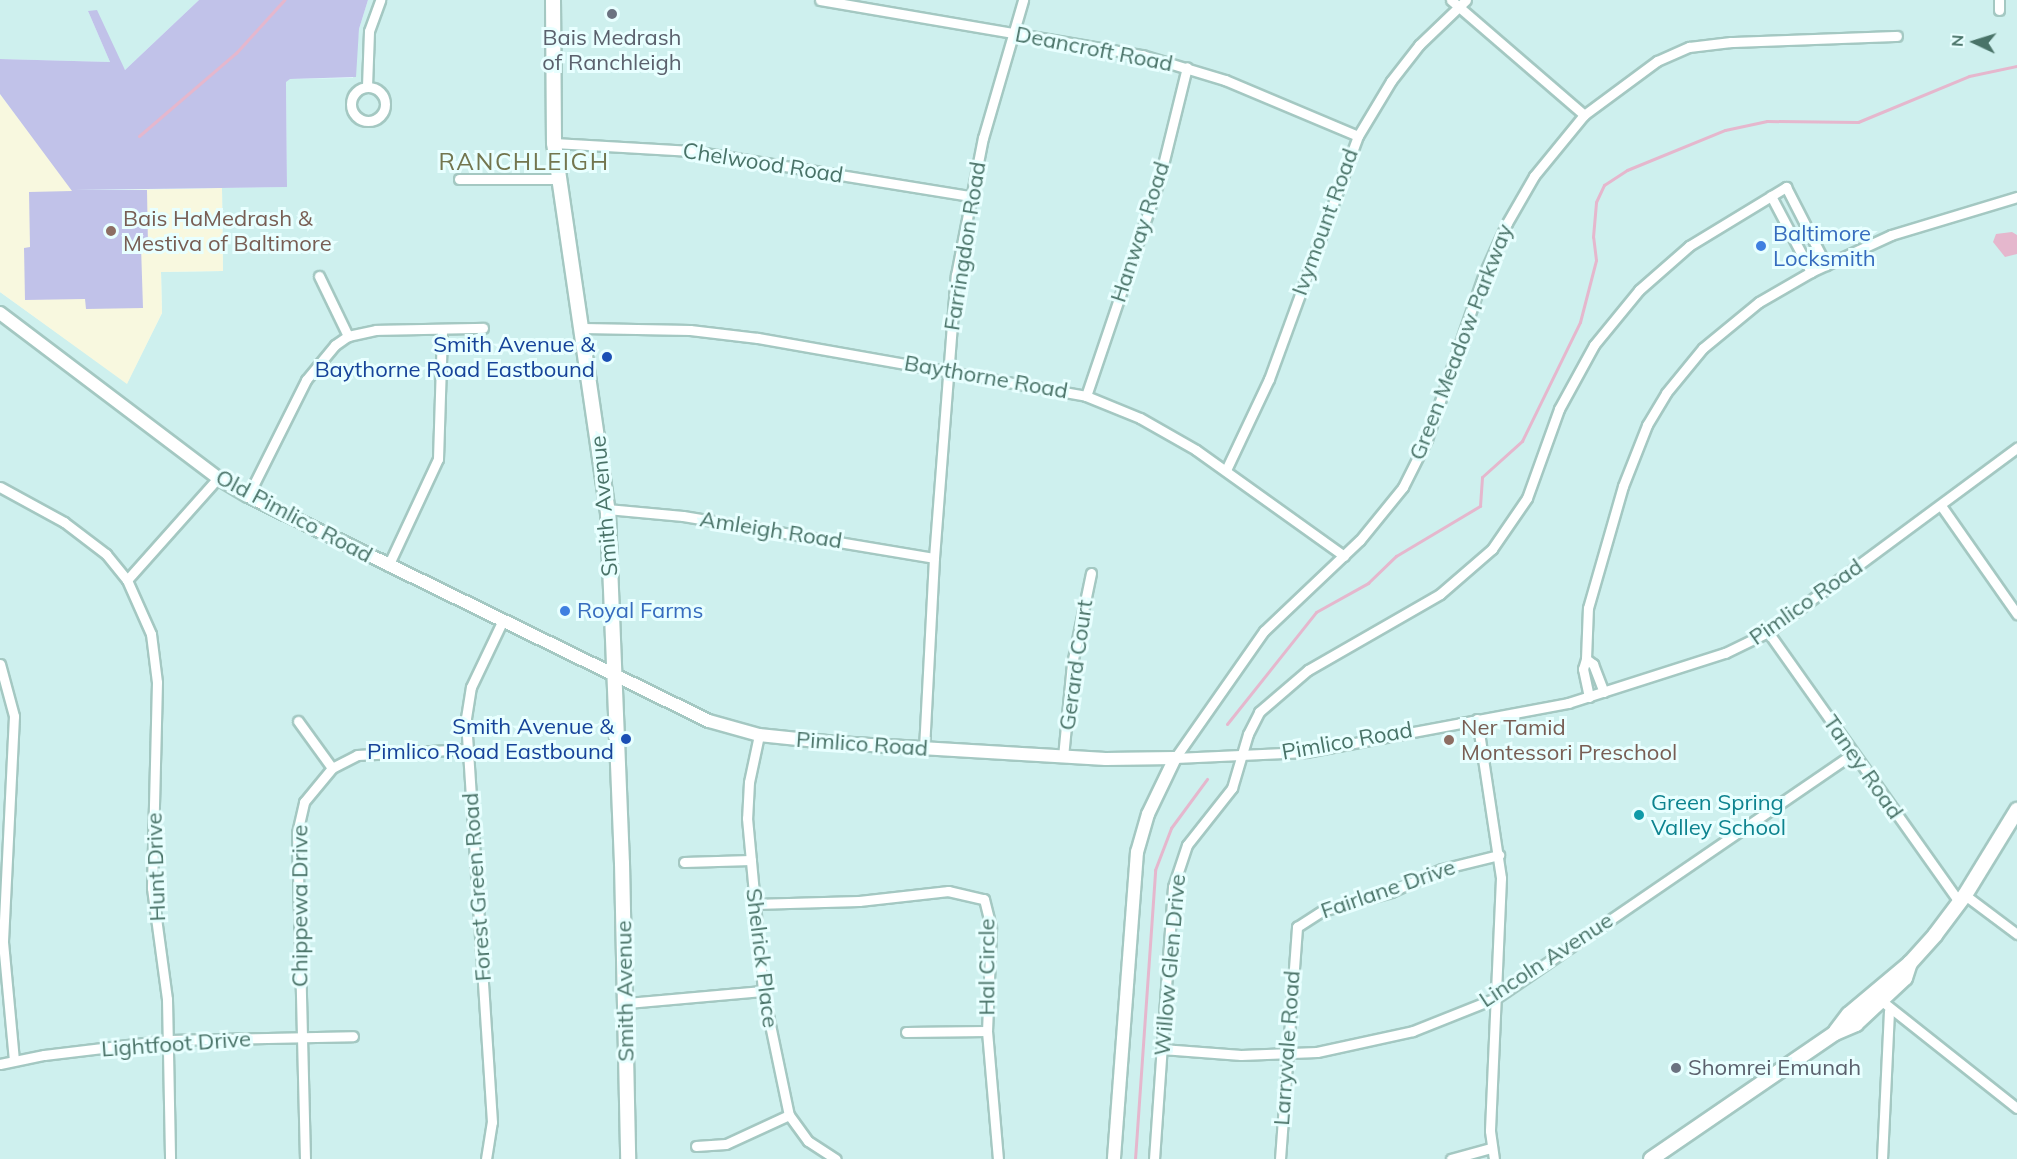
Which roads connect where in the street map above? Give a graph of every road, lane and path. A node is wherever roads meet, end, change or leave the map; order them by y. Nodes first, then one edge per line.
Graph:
1 (380, 0) edge
2 (553, 0) edge
3 (820, 0) edge
4 (1023, 0) edge
5 (1999, 0) edge
6 (1458, 2) edge
7 (1999, 10) dead end
8 (1013, 33) junction
9 (1897, 36) dead end
10 (1187, 67) junction
11 (368, 86) dead end
12 (1584, 115) junction
13 (1358, 136) junction
14 (554, 143) junction
15 (459, 178) dead end
16 (559, 179) junction
17 (970, 195) junction
18 (1772, 196) junction
19 (2017, 197) edge
20 (1826, 265) junction
21 (1811, 272) junction
22 (319, 276) dead end
23 (0, 313) edge
24 (483, 328) dead end
25 (583, 328) junction
26 (442, 329) junction
27 (348, 336) junction
28 (947, 369) junction
29 (1086, 396) junction
30 (2017, 448) edge
31 (1226, 470) junction
32 (218, 478) junction
33 (0, 487) edge
34 (248, 496) junction
35 (1942, 507) junction
36 (607, 509) junction
37 (1344, 556) junction
38 (934, 558) junction
39 (388, 566) junction
40 (1091, 573) dead end
41 (127, 580) junction
42 (2017, 614) edge
43 (502, 622) junction
44 (1768, 632) junction
45 (1586, 659) junction
46 (0, 664) edge
47 (614, 675) junction
48 (1604, 692) junction
49 (1589, 697) junction
50 (1477, 719) junction
51 (298, 721) dead end
52 (759, 735) junction
53 (924, 748) junction
54 (468, 749) junction
55 (1853, 754) junction
56 (1242, 755) junction
57 (1064, 758) junction
58 (1175, 758) junction
59 (332, 768) junction
60 (2017, 810) edge
61 (1500, 855) junction
62 (751, 860) junction
63 (684, 862) dead end
64 (1962, 899) junction
65 (754, 904) junction
66 (2017, 934) edge
67 (1294, 942) joint
68 (763, 991) junction
69 (1496, 998) junction
70 (1881, 1002) junction
71 (626, 1003) junction
72 (987, 1031) junction
73 (906, 1032) dead end
74 (352, 1036) dead end
75 (301, 1037) junction
76 (169, 1040) junction
77 (1162, 1049) junction
78 (1287, 1055) junction
79 (14, 1060) junction
80 (0, 1064) edge
81 (2017, 1108) edge
82 (789, 1115) junction
83 (696, 1146) dead end
84 (1491, 1148) junction
85 (1280, 1156) edge
86 (1656, 1158) edge
87 (170, 1159) edge
88 (305, 1159) edge
89 (486, 1159) edge
90 (628, 1159) edge
91 (836, 1159) edge
92 (998, 1159) edge
93 (1114, 1159) edge
94 (1154, 1159) edge
95 (1451, 1159) edge
96 (1494, 1159) edge
97 (1882, 1159) edge

1 - 11 street
2 - 14 main road, Smith Avenue
3 - 8 street, Deancroft Road
4 - 8 street, Farringdon Road
5 - 7 street
6 - 12 street
6 - 13 street, Ivymount Road
8 - 10 street, Deancroft Road
8 - 17 street, Farringdon Road
9 - 12 street, Green Meadow Parkway
10 - 13 street, Deancroft Road
10 - 29 street, Hanway Road
12 - 37 street, Green Meadow Parkway
13 - 31 street, Ivymount Road
14 - 16 main road, Smith Avenue
14 - 17 street, Chelwood Road
15 - 16 street
16 - 25 main road, Smith Avenue
17 - 28 street, Farringdon Road
18 - 20 street
18 - 21 street
18 - 56 street
19 - 20 street
20 - 21 street
21 - 45 street
22 - 27 street
23 - 32 street, Old Pimlico Road
24 - 26 street
25 - 28 street, Baythorne Road
25 - 36 main road, Smith Avenue
26 - 27 street
26 - 39 street
27 - 34 street
28 - 29 street, Baythorne Road
28 - 38 street, Farringdon Road
29 - 31 street, Baythorne Road
30 - 35 street, Pimlico Road
31 - 37 street, Baythorne Road
32 - 34 street, Old Pimlico Road
32 - 41 street
33 - 41 street
34 - 39 street, Old Pimlico Road
35 - 42 street
35 - 44 street, Pimlico Road
36 - 38 street, Amleigh Road
36 - 47 main road, Smith Avenue
37 - 58 street, Green Meadow Parkway
38 - 53 street, Farringdon Road
39 - 43 street, Old Pimlico Road
40 - 57 street, Gerard Court
41 - 76 street, Hunt Drive
43 - 47 street, Old Pimlico Road
43 - 54 street, Forest Green Road
44 - 48 street, Pimlico Road
44 - 55 street, Taney Road
45 - 48 street
45 - 49 street
46 - 79 street
47 - 52 street, Pimlico Road
47 - 71 main road, Smith Avenue
48 - 49 street, Pimlico Road
49 - 50 street, Pimlico Road
50 - 56 street, Pimlico Road
50 - 61 street
51 - 59 street
52 - 53 street, Pimlico Road
52 - 62 street, Shelrick Place
53 - 57 street, Pimlico Road
54 - 59 street, Chippewa Drive
54 - 89 street, Forest Green Road
55 - 64 street, Taney Road
55 - 69 street, Lincoln Avenue
56 - 58 street, Pimlico Road
56 - 77 street, Willow Glen Drive
57 - 58 street, Pimlico Road
58 - 93 street, Willow Glen Drive
59 - 75 street, Chippewa Drive
60 - 64 main road
61 - 67 street, Fairlane Drive
61 - 69 street
62 - 63 street
62 - 65 street, Shelrick Place
64 - 66 street, Taney Road
64 - 70 main road
65 - 68 street, Shelrick Place
65 - 72 street, Hal Circle
67 - 78 street, Larryvale Road
68 - 71 street
68 - 82 street, Shelrick Place
69 - 78 street, Lincoln Avenue
69 - 84 street
70 - 81 street
70 - 86 main road
70 - 97 street
71 - 90 main road, Smith Avenue
72 - 73 street
72 - 92 street, Hal Circle
74 - 75 street, Lightfoot Drive
75 - 76 street, Lightfoot Drive
75 - 88 street, Chippewa Drive
76 - 79 street, Lightfoot Drive
76 - 87 street, Hunt Drive
77 - 78 street, Lincoln Avenue
77 - 94 street, Willow Glen Drive
78 - 85 street, Larryvale Road
79 - 80 street, Lightfoot Drive
82 - 83 street
82 - 91 street, Shelrick Place
84 - 95 street
84 - 96 street

